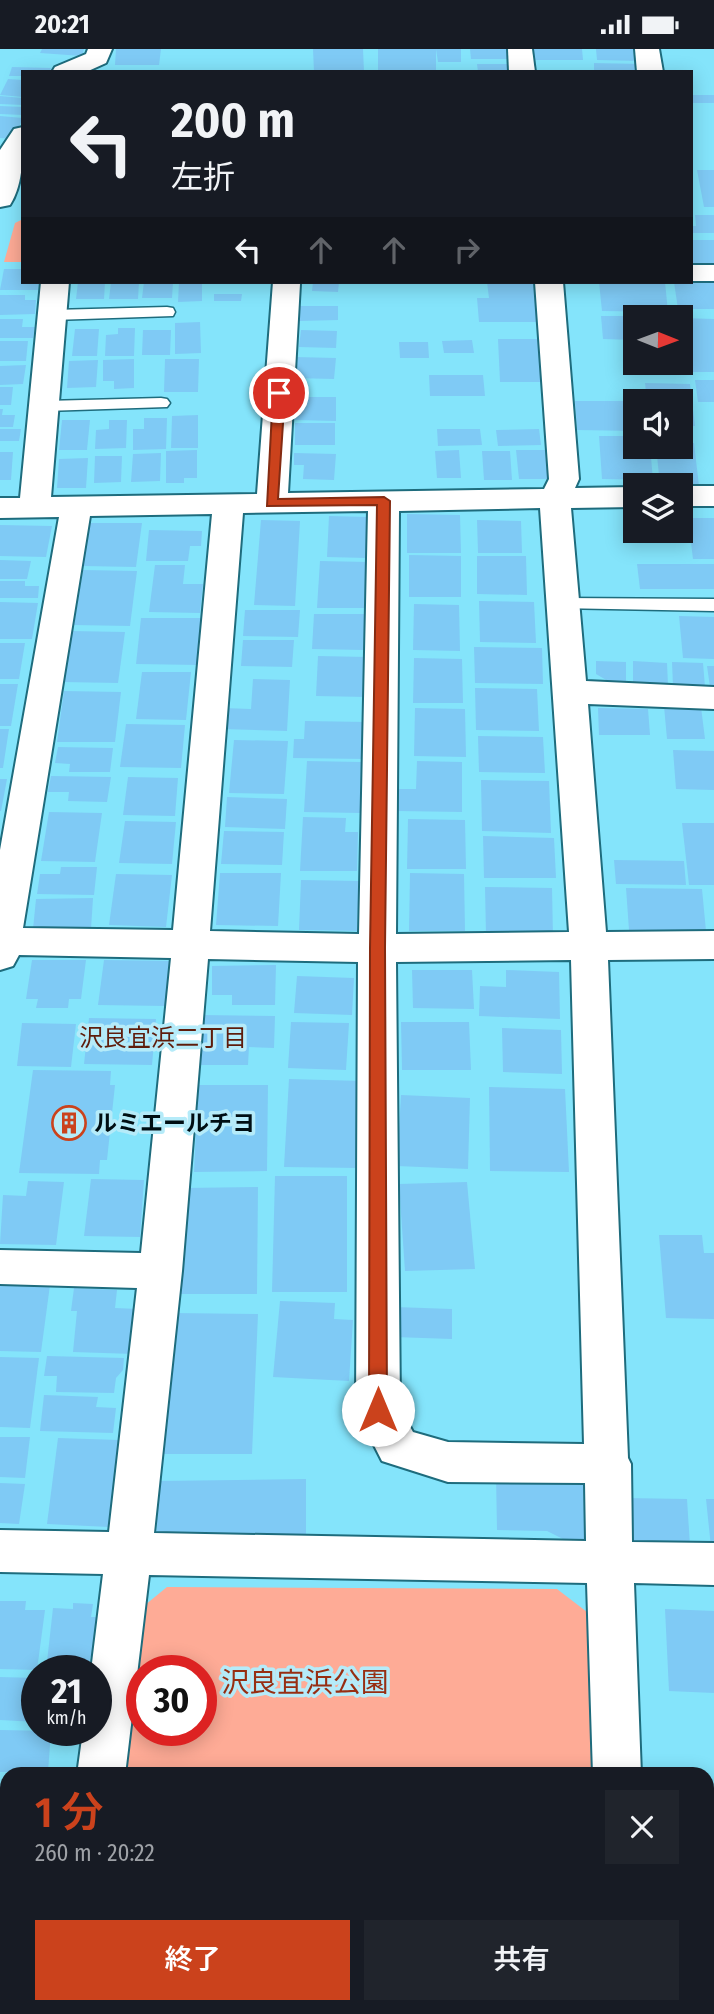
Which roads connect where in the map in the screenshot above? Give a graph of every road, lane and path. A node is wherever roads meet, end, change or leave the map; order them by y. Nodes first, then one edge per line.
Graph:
1 (100, 49) edge
2 (520, 49) edge
3 (647, 49) edge
4 (69, 70) edge
5 (522, 70) edge
6 (650, 70) edge
7 (21, 138) edge
8 (0, 201) edge
9 (21, 204) edge
10 (693, 273) edge
11 (714, 273) edge
12 (55, 284) edge
13 (286, 284) edge
14 (549, 284) edge
15 (167, 312) dead end
16 (53, 315) junction
17 (161, 403) dead end
18 (45, 406) junction
19 (623, 496) edge
20 (693, 496) edge
21 (714, 496) edge
22 (555, 497) junction
23 (384, 501) junction
24 (272, 503) junction
25 (228, 504) junction
26 (35, 507) junction
27 (0, 508) edge
28 (76, 508) junction
29 (564, 604) junction
30 (714, 605) edge
31 (570, 692) junction
32 (714, 698) edge
33 (192, 944) junction
34 (714, 945) edge
35 (1, 946) edge
36 (589, 947) junction
37 (377, 948) junction
38 (0, 1267) edge
39 (161, 1271) junction
40 (609, 1464) junction
41 (0, 1551) edge
42 (131, 1554) junction
43 (612, 1562) junction
44 (714, 1564) edge
45 (102, 1767) edge
46 (617, 1767) edge

1 - 4 street
2 - 5 street
3 - 6 street
7 - 8 street
8 - 9 street
10 - 11 street
12 - 16 street
13 - 24 street
14 - 22 street
15 - 16 lane
16 - 18 street
17 - 18 lane
18 - 26 street
19 - 22 street
20 - 21 street
22 - 23 street
22 - 29 street
23 - 24 street
23 - 37 street
24 - 25 street
25 - 28 street
25 - 33 street
26 - 27 street
26 - 28 street
28 - 35 street
29 - 30 lane
29 - 31 street
31 - 32 street
31 - 36 street
33 - 35 street
33 - 37 street
33 - 39 street
34 - 36 street
36 - 37 street
36 - 40 street
37 - 40 street
38 - 39 street
39 - 42 street
40 - 43 street
41 - 42 street
42 - 43 street
42 - 45 street
43 - 44 street
43 - 46 street

